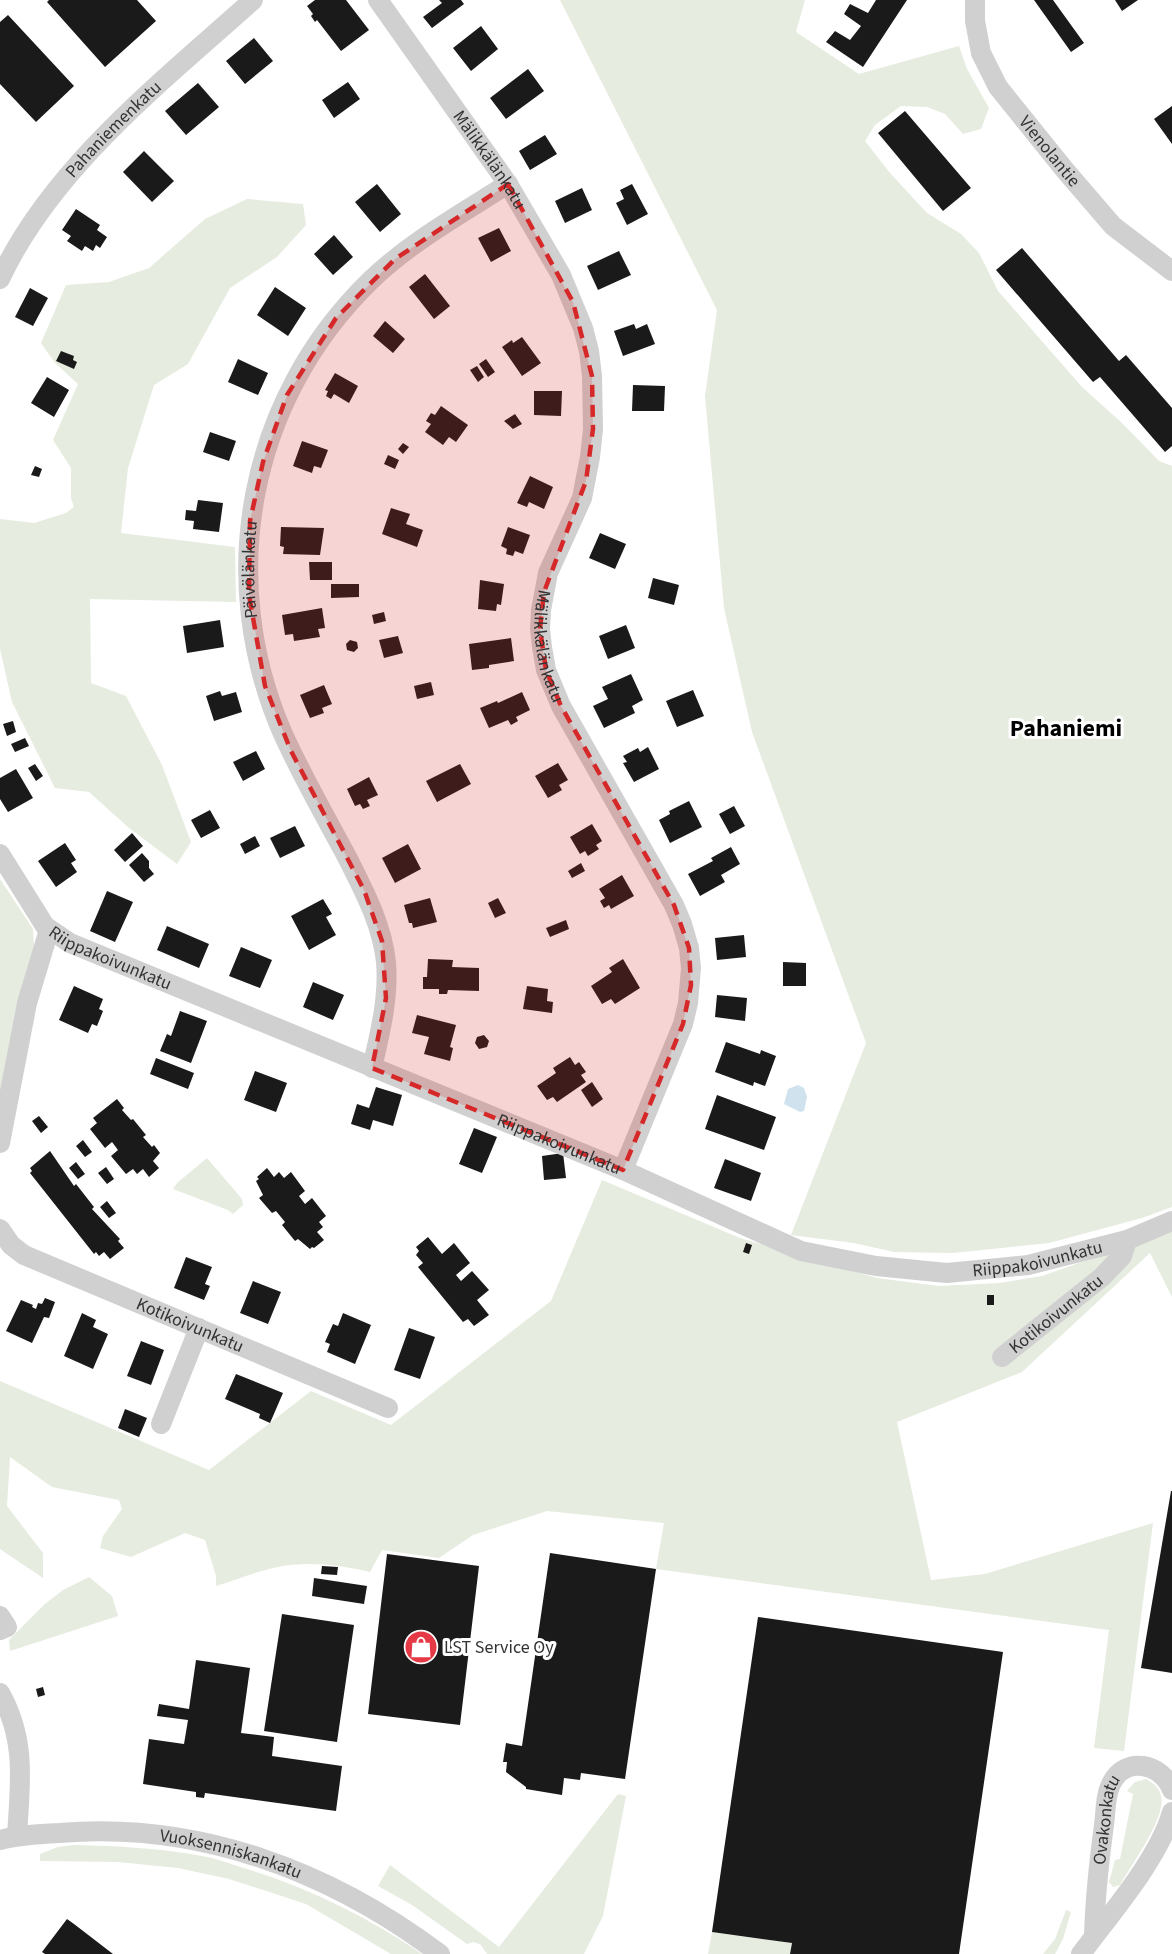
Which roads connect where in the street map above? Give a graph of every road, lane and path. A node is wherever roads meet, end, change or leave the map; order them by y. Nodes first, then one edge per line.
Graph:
1 (253, 0) edge
2 (378, 0) edge
3 (975, 0) edge
4 (508, 184) junction
5 (1172, 271) edge
6 (0, 279) edge
7 (0, 854) edge
8 (49, 930) junction
9 (372, 1068) junction
10 (0, 1143) edge
11 (622, 1170) junction
12 (1172, 1221) edge
13 (0, 1229) edge
14 (1127, 1240) junction
15 (199, 1328) junction
16 (1002, 1357) dead end
17 (388, 1408) dead end
18 (160, 1424) dead end
19 (0, 1616) edge
20 (0, 1630) edge
21 (0, 1694) edge
22 (1172, 1790) edge
23 (1172, 1812) edge
24 (8, 1838) edge
25 (1094, 1936) junction
26 (440, 1954) edge
27 (1081, 1954) edge

1 - 6 street, Pahaniemenkatu
2 - 4 street, Mälikkälänkatu
3 - 5 street, Vienolantie
4 - 9 street, Päivölänkatu
4 - 11 street, Mälikkälänkatu
7 - 8 street, Riippakoivunkatu
8 - 9 street, Riippakoivunkatu
8 - 10 street
9 - 11 street, Riippakoivunkatu
11 - 14 street, Riippakoivunkatu
12 - 14 street, Riippakoivunkatu
13 - 15 street, Kotikoivunkatu
14 - 16 street, Kotikoivunkatu
15 - 17 street, Kotikoivunkatu
15 - 18 street
19 - 20 street
21 - 24 street
22 - 25 street, Ovakonkatu
23 - 25 street, Ovakonkatu
24 - 26 street, Vuoksenniskankatu
25 - 27 street, Ovakonkatu

